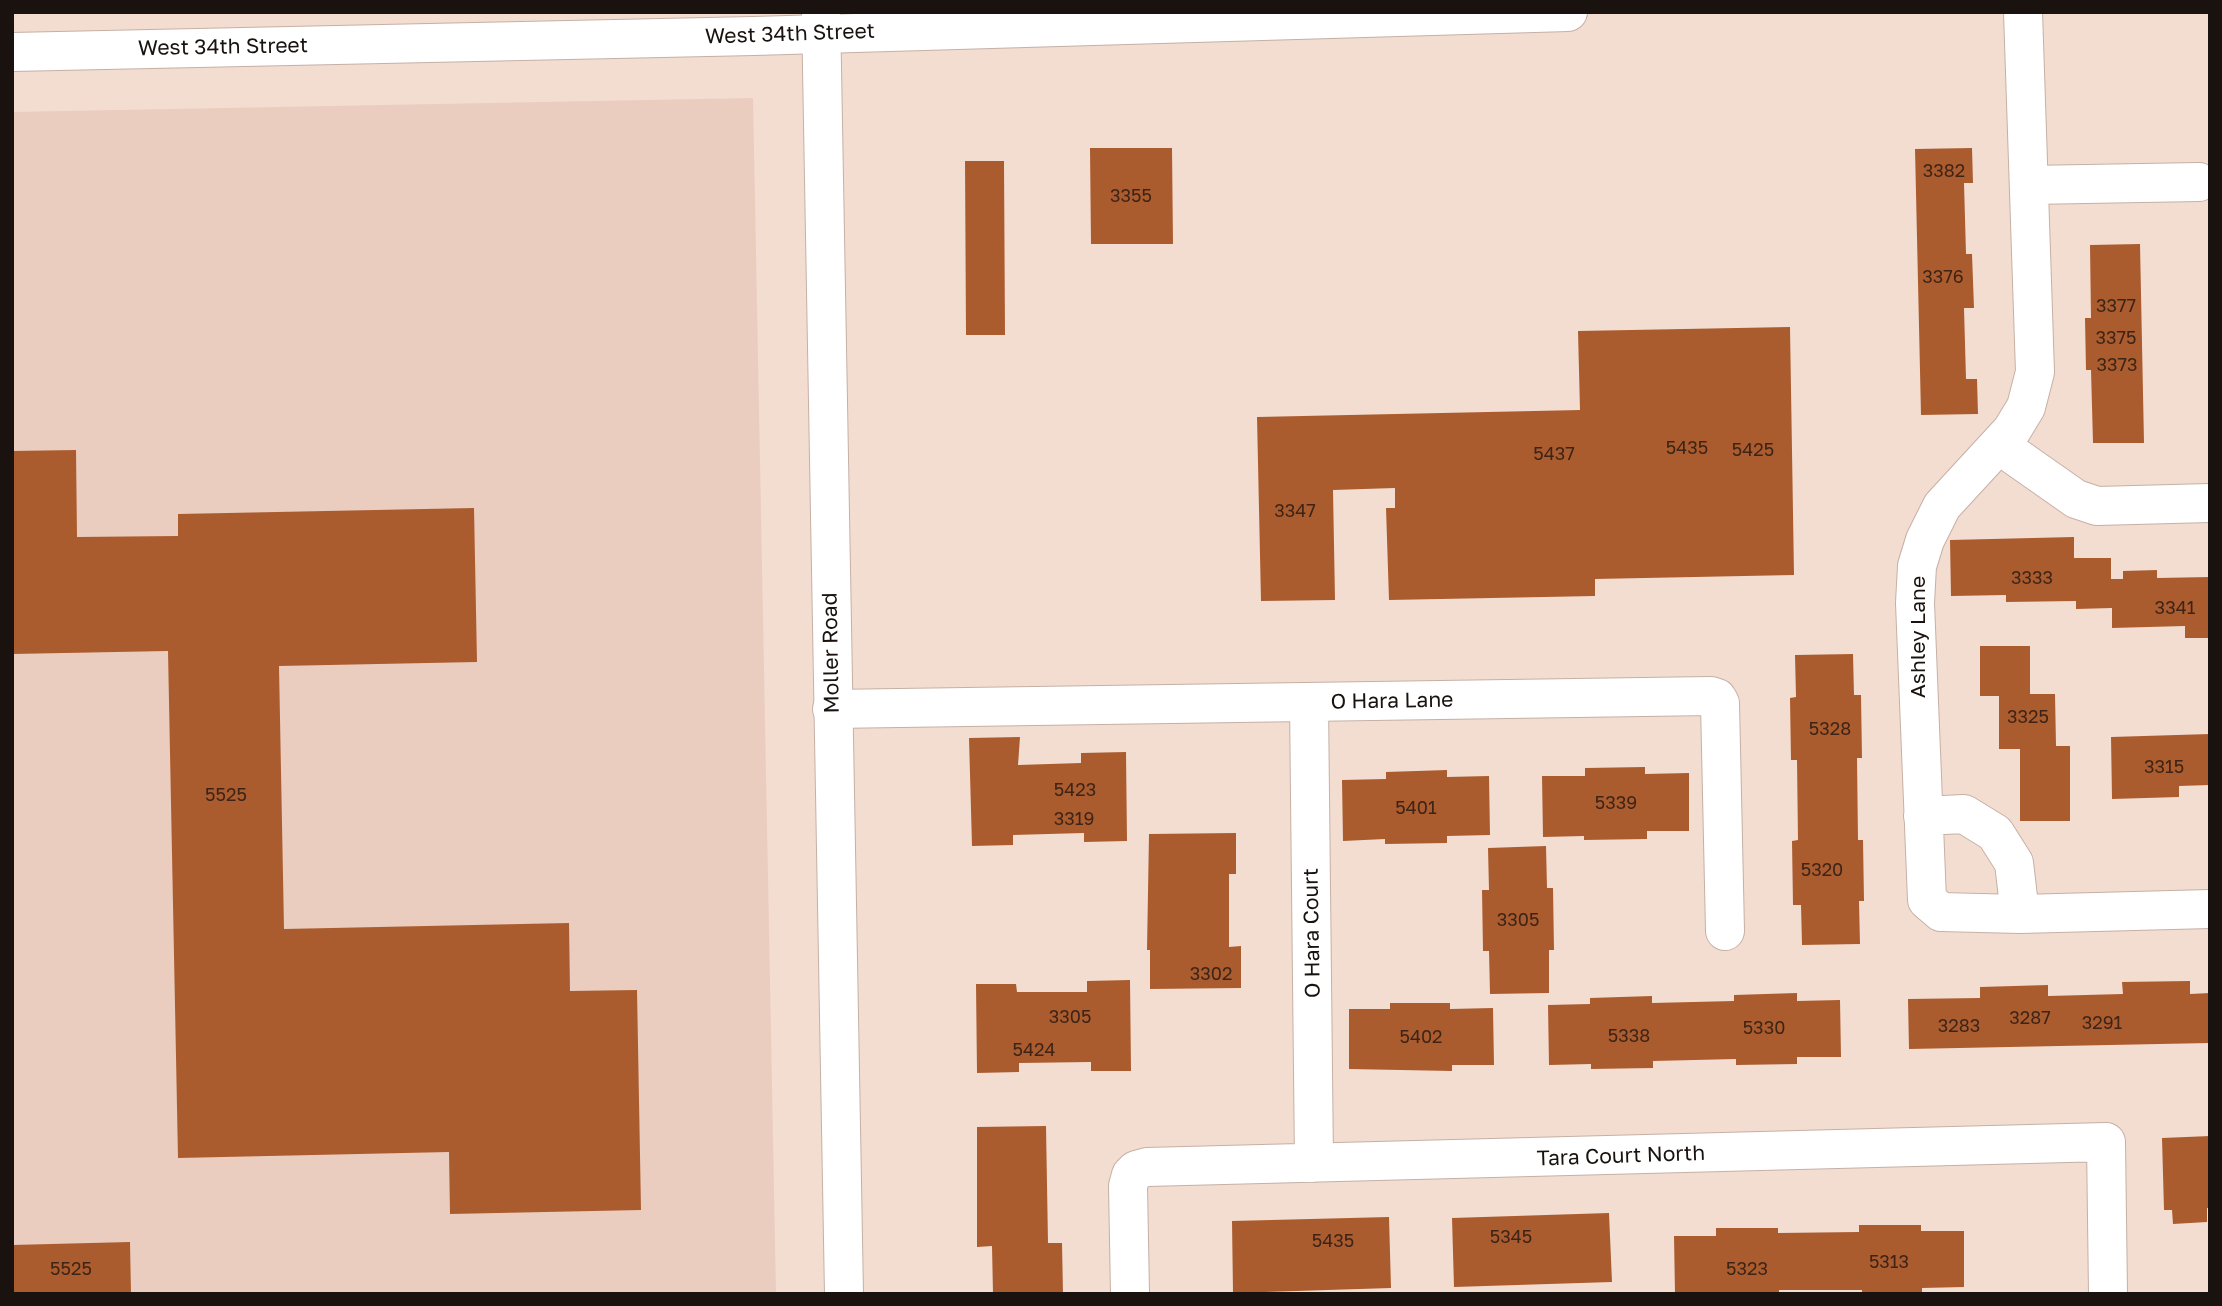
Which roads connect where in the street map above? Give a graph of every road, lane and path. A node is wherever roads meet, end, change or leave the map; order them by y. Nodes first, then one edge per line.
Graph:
1 (1567, 12) edge
2 (2022, 12) edge
3 (822, 23) edge
4 (12, 52) edge
5 (2199, 182) dead end
6 (2029, 185) junction
7 (1999, 444) junction
8 (2210, 503) edge
9 (1309, 703) junction
10 (832, 709) junction
11 (1923, 816) junction
12 (2210, 909) edge
13 (2020, 914) junction
14 (1725, 931) dead end
15 (1314, 1163) junction
16 (844, 1294) edge
17 (1130, 1294) edge
18 (2108, 1294) edge

1 - 3 street, West 34th Street
2 - 6 street, Ashley Lane
3 - 4 street, West 34th Street
3 - 10 street, Moller Road
5 - 6 street
6 - 7 street, Ashley Lane
7 - 8 street
7 - 11 street, Ashley Lane
9 - 10 street, O Hara Lane
9 - 14 street, O Hara Lane
9 - 15 street, O Hara Court
10 - 16 street, Moller Road
11 - 13 street
11 - 13 street, Ashley Lane
12 - 13 street, Ashley Lane
15 - 17 street, Tara Court North
15 - 18 street, Tara Court North

